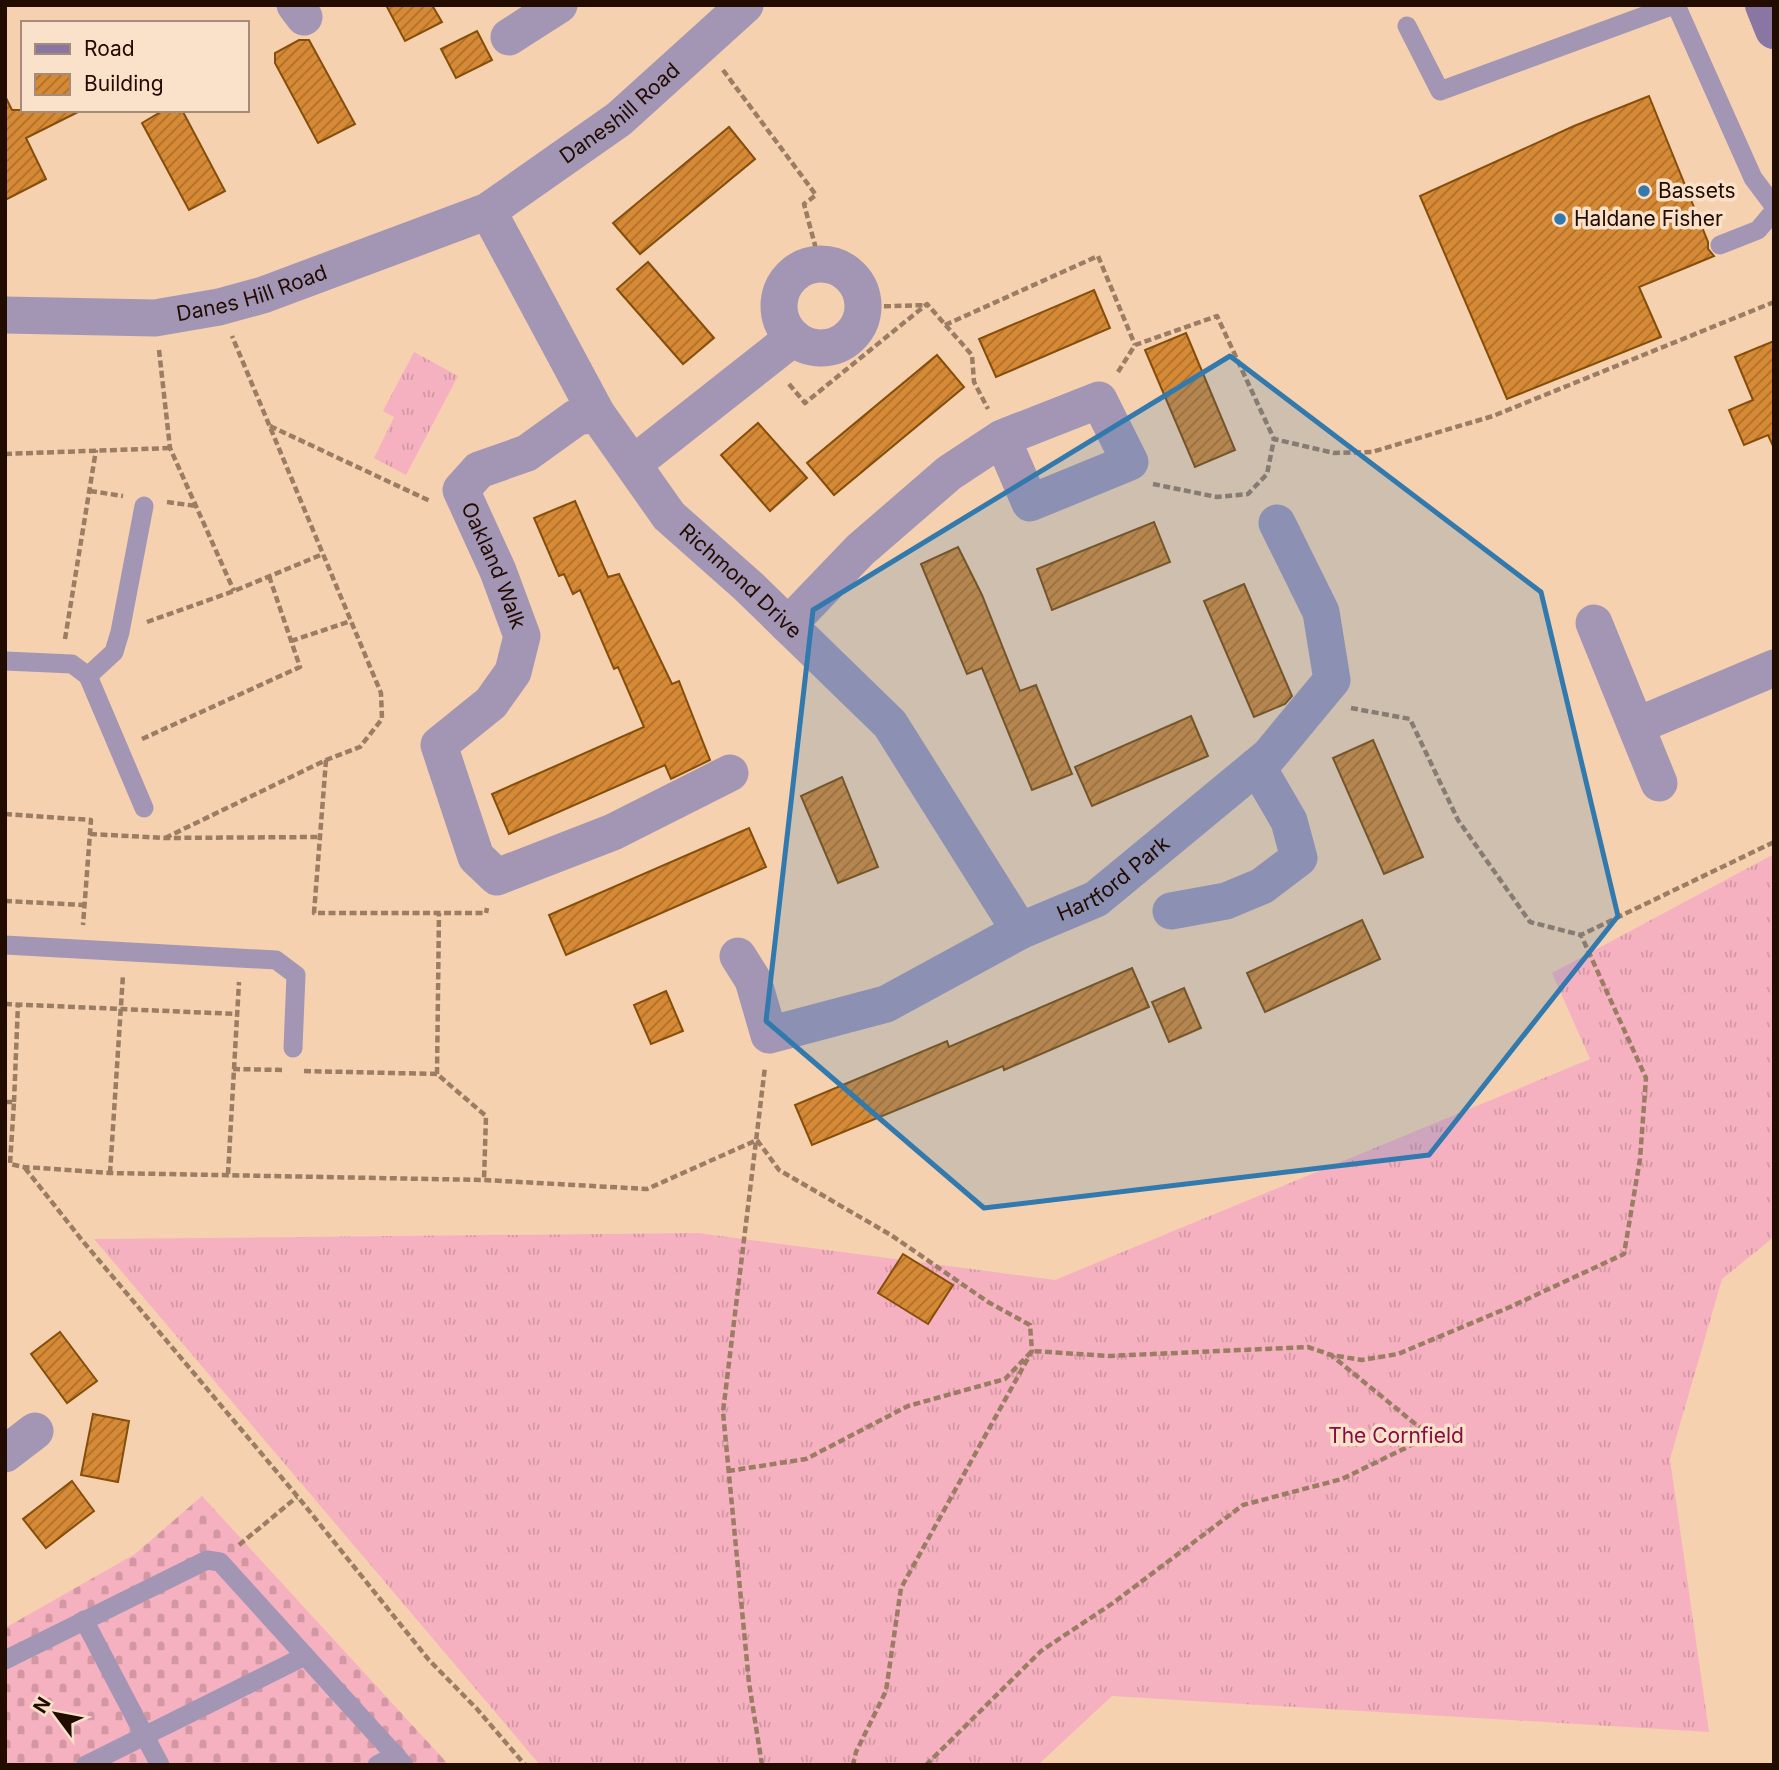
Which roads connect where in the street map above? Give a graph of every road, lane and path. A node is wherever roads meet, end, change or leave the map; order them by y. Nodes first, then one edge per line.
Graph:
1 (559, 5) edge
2 (1675, 5) edge
3 (1764, 5) edge
4 (720, 19) edge
5 (1407, 26) dead end
6 (1774, 30) edge
7 (509, 37) dead end
8 (1774, 206) edge
9 (488, 211) junction
10 (1774, 211) edge
11 (1720, 245) dead end
12 (820, 264) junction
13 (1774, 302) edge
14 (927, 304) junction
15 (219, 307) junction
16 (863, 307) junction
17 (5, 315) edge
18 (155, 318) junction
19 (945, 325) junction
20 (1135, 345) junction
21 (780, 348) junction
22 (1099, 400) junction
23 (597, 414) junction
24 (269, 426) junction
25 (1002, 438) junction
26 (1274, 439) junction
27 (170, 448) junction
28 (96, 450) junction
29 (5, 454) edge
30 (1130, 462) junction
31 (633, 464) junction
32 (144, 506) dead end
33 (476, 523) junction
34 (1277, 523) dead end
35 (323, 554) junction
36 (270, 576) junction
37 (234, 591) junction
38 (351, 621) junction
39 (1594, 623) dead end
40 (788, 625) junction
41 (120, 632) junction
42 (290, 642) junction
43 (5, 661) edge
44 (61, 664) junction
45 (1774, 668) edge
46 (88, 676) junction
47 (1315, 702) junction
48 (1636, 726) junction
49 (119, 749) junction
50 (326, 760) junction
51 (1257, 766) junction
52 (730, 773) dead end
53 (1659, 783) dead end
54 (144, 808) dead end
55 (5, 814) edge
56 (90, 834) junction
57 (319, 836) junction
58 (165, 838) junction
59 (1774, 842) edge
60 (497, 877) junction
61 (5, 901) edge
62 (85, 905) junction
63 (1171, 911) dead end
64 (439, 913) junction
65 (1020, 931) junction
66 (1581, 935) junction
67 (5, 945) edge
68 (82, 949) junction
69 (125, 951) junction
70 (738, 956) dead end
71 (240, 958) junction
72 (5, 1004) edge
73 (18, 1004) junction
74 (121, 1009) junction
75 (237, 1014) junction
76 (769, 1035) junction
77 (293, 1048) dead end
78 (233, 1069) junction
79 (437, 1074) junction
80 (5, 1102) edge
81 (14, 1102) junction
82 (757, 1140) junction
83 (24, 1167) junction
84 (110, 1173) junction
85 (228, 1174) junction
86 (484, 1180) junction
87 (1032, 1351) junction
88 (1331, 1355) junction
89 (35, 1431) dead end
90 (5, 1454) edge
91 (728, 1471) junction
92 (298, 1497) junction
93 (220, 1562) junction
94 (85, 1620) junction
95 (305, 1656) junction
96 (5, 1660) edge
97 (145, 1736) junction
98 (400, 1760) edge
99 (86, 1765) edge
100 (160, 1765) edge
101 (377, 1765) edge
102 (525, 1765) edge
103 (762, 1765) edge
104 (853, 1765) edge
105 (926, 1765) edge

1 - 7 street
2 - 5 lane
2 - 8 lane
3 - 6 main road
4 - 9 street, Daneshill Road
4 - 12 path
9 - 15 street, Danes Hill Road
9 - 23 street, Richmond Drive
10 - 11 lane
12 - 16 street
12 - 21 street
13 - 26 path
14 - 16 path
14 - 19 path
14 - 21 path
15 - 18 street, Danes Hill Road
15 - 24 path
16 - 21 street
17 - 18 street, Danes Hill Road
18 - 27 path
19 - 20 path
19 - 25 path
20 - 22 path
20 - 26 path
21 - 31 street
22 - 25 street
22 - 30 street
23 - 31 street, Richmond Drive
23 - 33 street, Oakland Walk
24 - 33 path
24 - 35 path
25 - 30 street
25 - 40 street
26 - 30 path
27 - 28 path
27 - 37 path
28 - 29 path
28 - 44 path
31 - 40 street, Richmond Drive
32 - 41 lane
33 - 60 street, Oakland Walk
34 - 47 street, Hartford Park
35 - 36 path
35 - 38 path
36 - 37 path
36 - 42 path
37 - 41 path
38 - 42 path
38 - 50 path
39 - 48 street
40 - 65 street, Richmond Drive
41 - 46 lane
42 - 49 path
43 - 44 lane
44 - 46 lane
45 - 48 street
46 - 49 lane
47 - 51 street, Hartford Park
47 - 66 path
48 - 53 street
49 - 54 lane
50 - 57 path
50 - 58 path
51 - 63 street
51 - 65 street, Hartford Park
52 - 60 street
55 - 56 path
56 - 58 path
56 - 62 path
57 - 58 path
57 - 64 path
59 - 66 path
60 - 64 path
61 - 62 path
62 - 68 path
64 - 79 path
65 - 76 street, Hartford Park
66 - 88 path
67 - 68 lane
68 - 69 lane
69 - 71 lane
69 - 74 path
70 - 76 street
71 - 75 path
71 - 77 lane
72 - 73 path
73 - 74 path
73 - 81 path
74 - 75 path
74 - 84 path
75 - 78 path
76 - 82 path
78 - 79 path
78 - 85 path
79 - 86 path
80 - 81 path
81 - 83 path
82 - 86 path
82 - 87 path
82 - 91 path
83 - 84 path
83 - 92 path
84 - 85 path
85 - 86 path
87 - 88 path
87 - 91 path
87 - 104 path
88 - 105 path
89 - 90 street
91 - 103 path
92 - 93 path
92 - 102 path
93 - 94 lane
93 - 95 lane
94 - 96 lane
94 - 97 lane
95 - 97 lane
95 - 98 lane
97 - 99 lane
97 - 100 lane
98 - 101 lane

